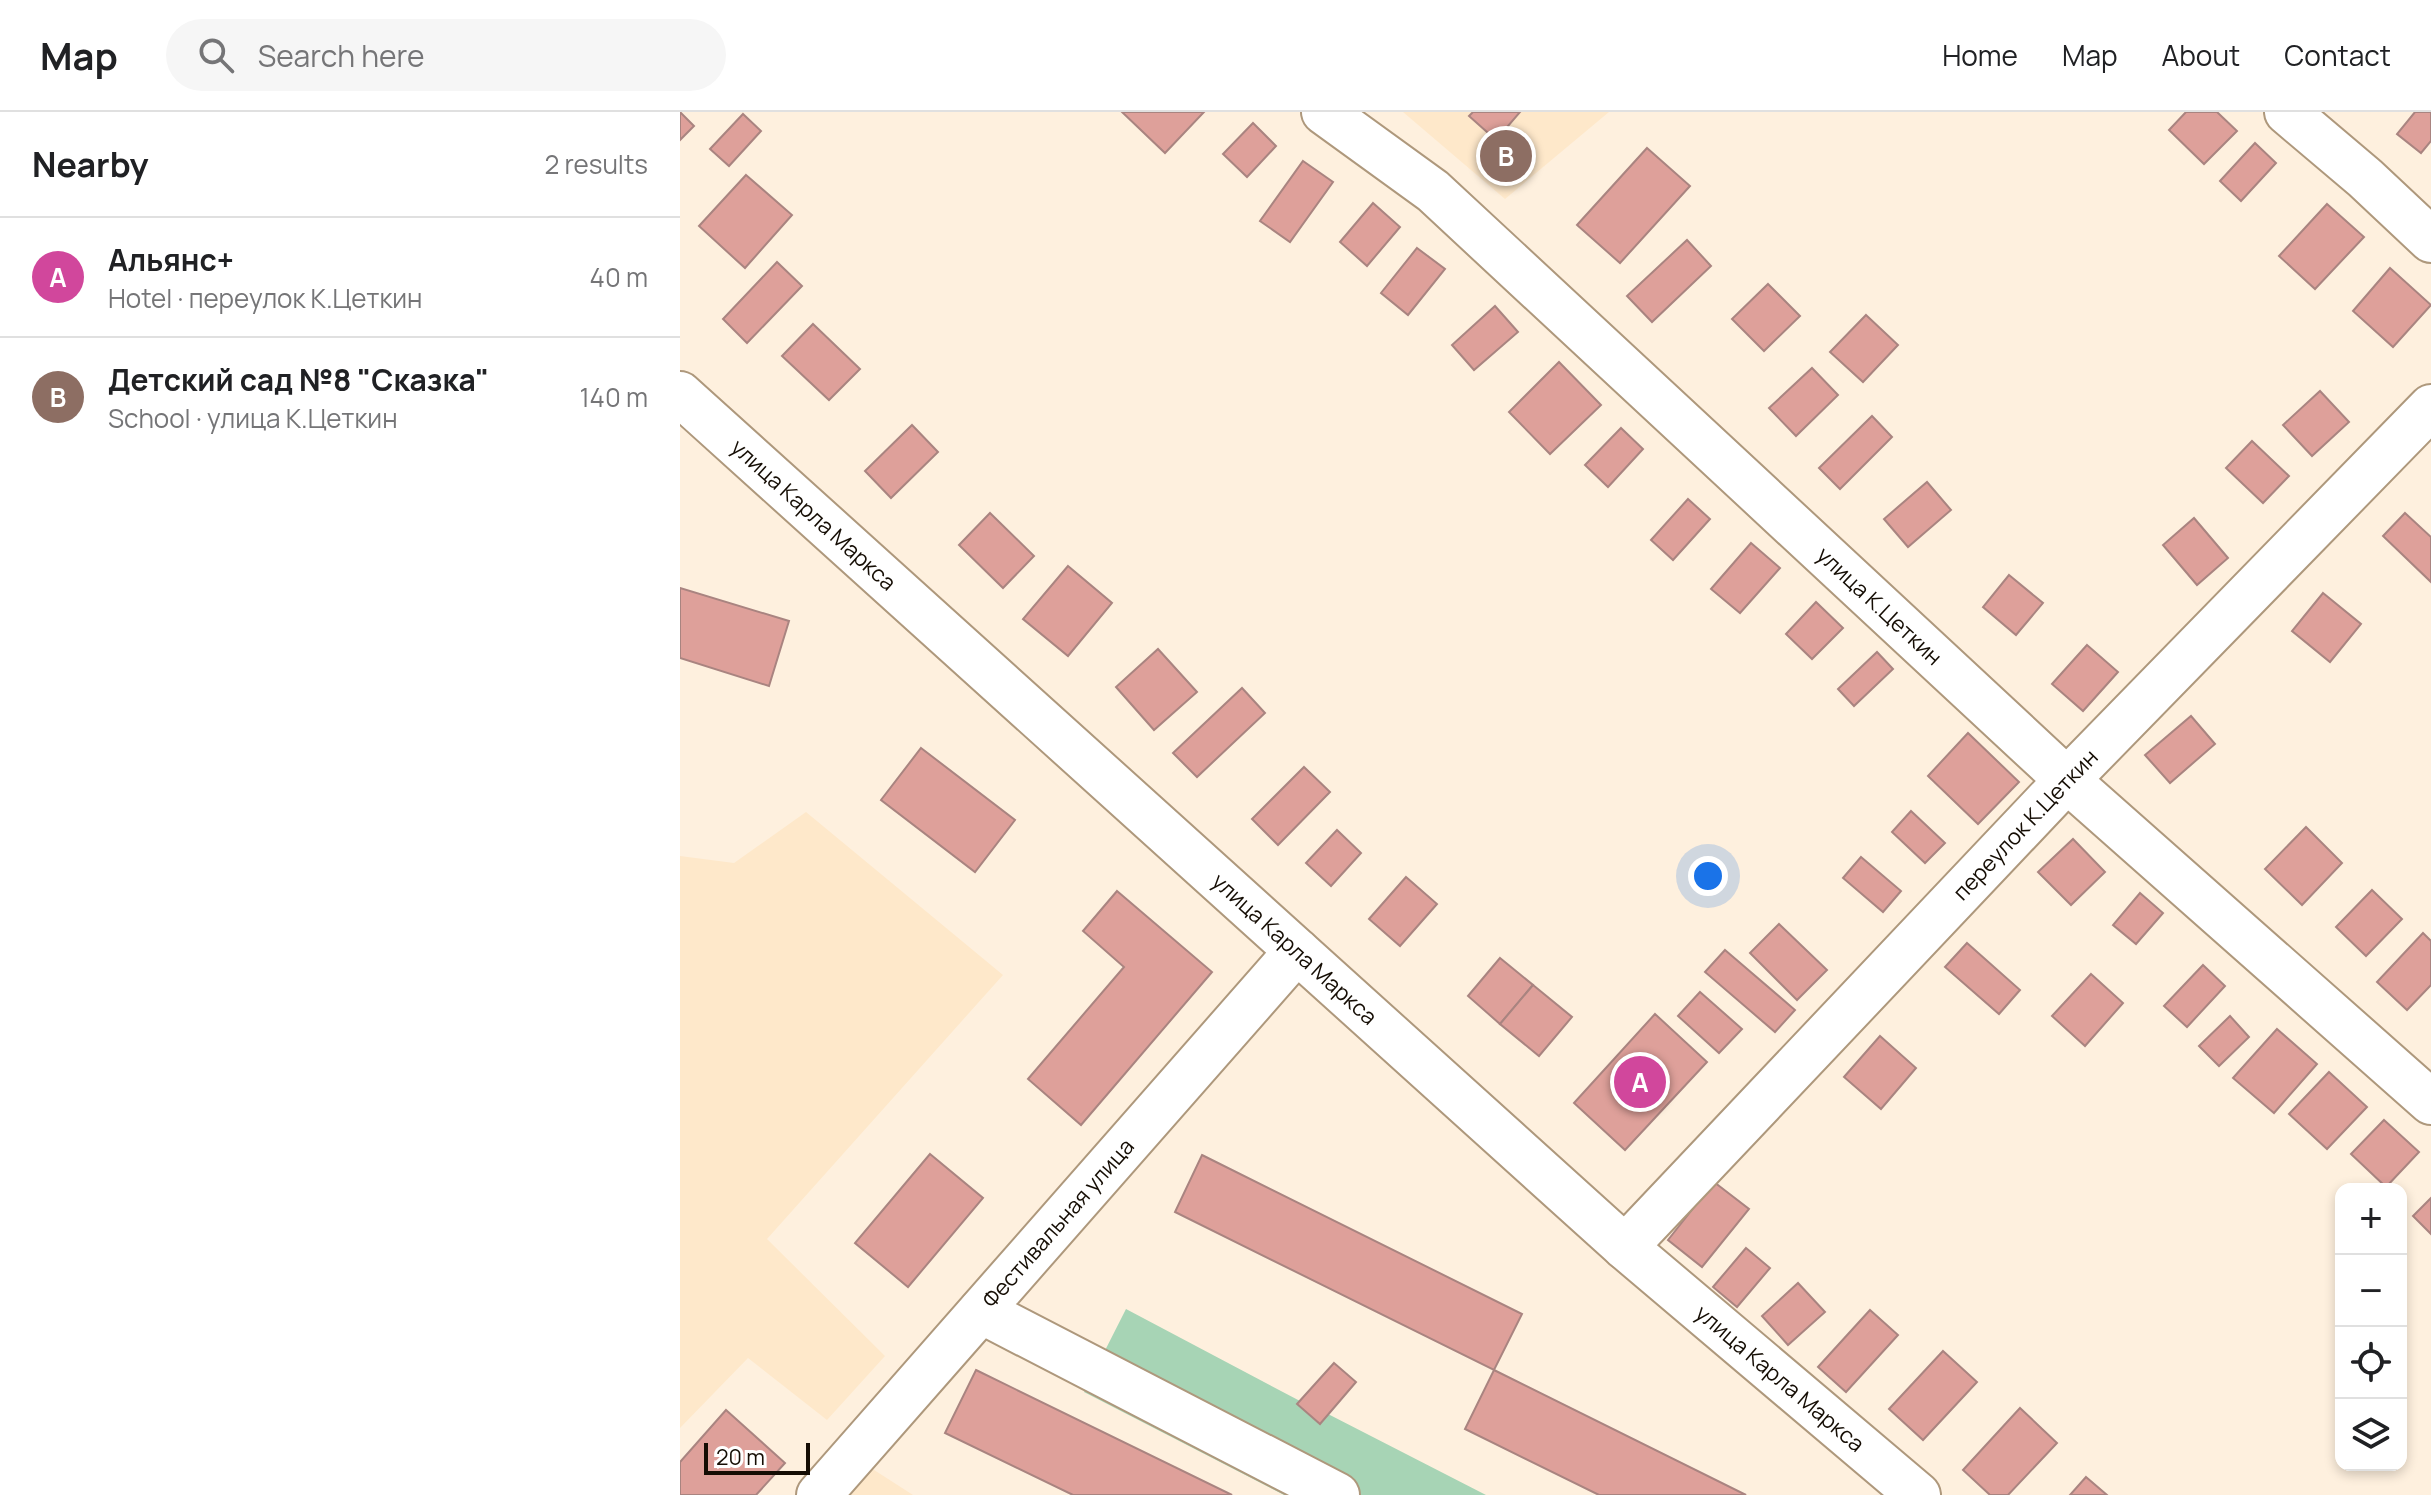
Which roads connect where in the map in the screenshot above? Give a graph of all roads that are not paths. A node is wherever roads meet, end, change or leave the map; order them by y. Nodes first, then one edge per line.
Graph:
1 (1324, 112) edge
2 (2287, 112) edge
3 (2431, 240) edge
4 (680, 394) edge
5 (2431, 407) edge
6 (2067, 780) junction
7 (1297, 951) junction
8 (2431, 1102) edge
9 (1625, 1247) junction
10 (981, 1311) junction
11 (819, 1495) edge
12 (1337, 1495) edge
13 (1918, 1495) edge

1 - 6 street, улица К.Цеткин
2 - 3 street
4 - 7 street, улица Карла Маркса
5 - 6 street, переулок К.Цеткин
6 - 8 street, улица К.Цеткин
6 - 9 street, переулок К.Цеткин
7 - 9 street, улица Карла Маркса
7 - 10 street, Фестивальная улица
9 - 13 street, улица Карла Маркса
10 - 11 street, Фестивальная улица
10 - 12 street

